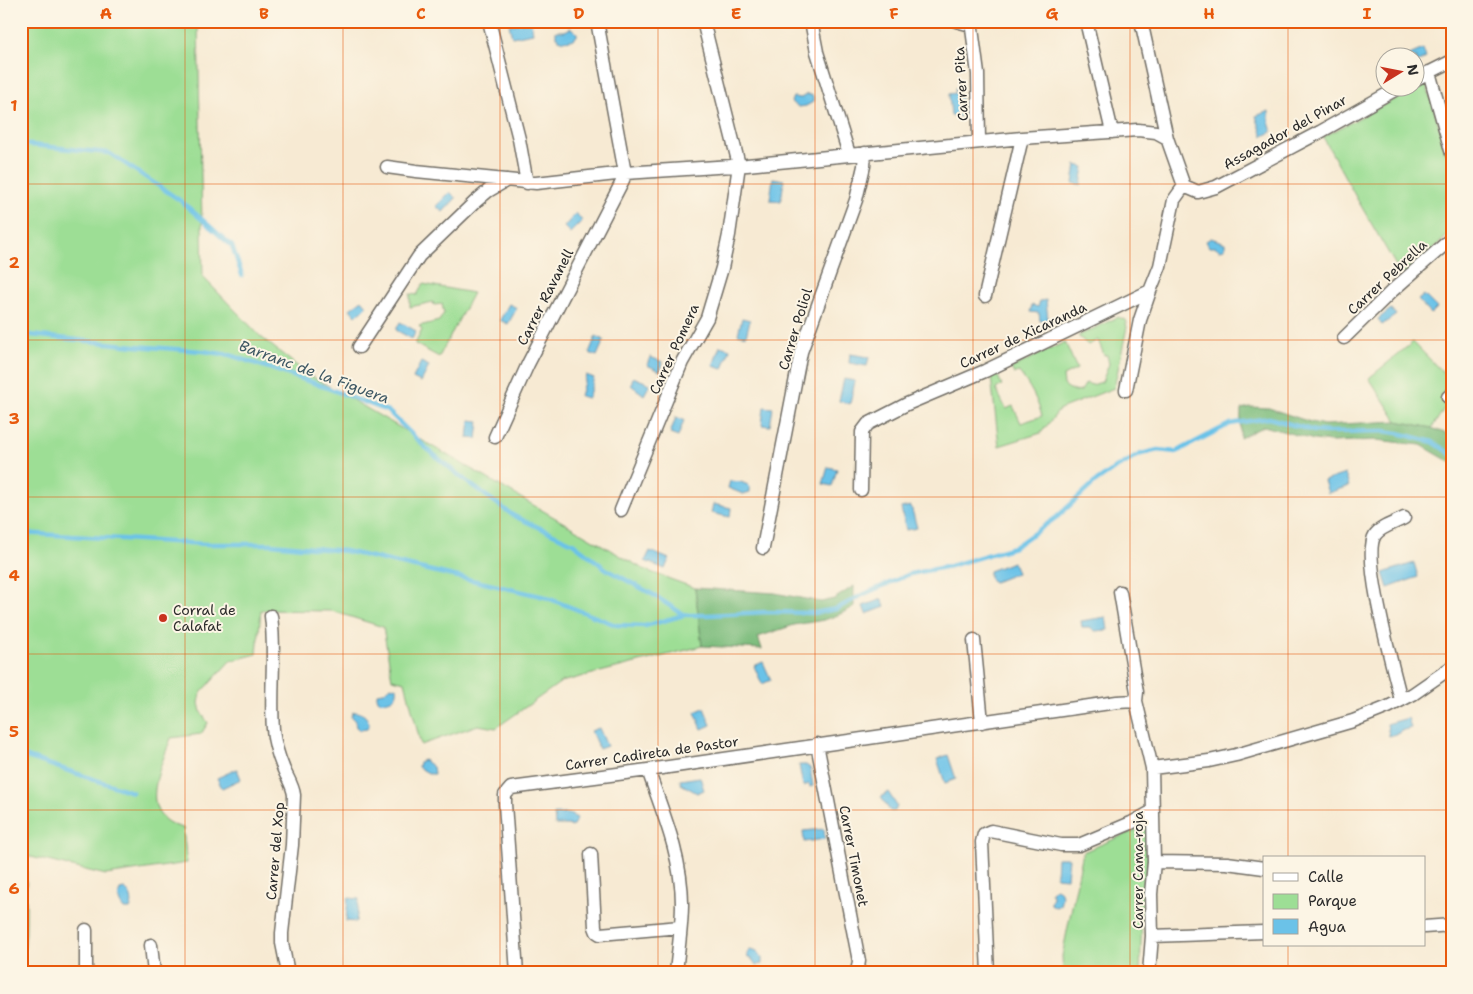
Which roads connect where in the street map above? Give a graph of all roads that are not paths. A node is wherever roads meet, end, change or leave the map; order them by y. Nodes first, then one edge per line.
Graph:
1 (489, 21) edge
2 (597, 21) edge
3 (703, 21) edge
4 (811, 21) edge
5 (956, 21) edge
6 (1086, 21) edge
7 (1140, 21) edge
8 (971, 23) edge
9 (1452, 62) edge
10 (1429, 72) junction
11 (1426, 73) edge
12 (1380, 98) edge
13 (1112, 132) junction
14 (1022, 138) junction
15 (1167, 138) junction
16 (979, 142) junction
17 (865, 153) junction
18 (849, 154) junction
19 (1452, 154) edge
20 (739, 164) junction
21 (387, 167) dead end
22 (625, 173) junction
23 (507, 180) junction
24 (527, 183) junction
25 (1184, 186) junction
26 (1452, 238) edge
27 (1150, 292) junction
28 (985, 296) dead end
29 (1344, 338) dead end
30 (359, 347) dead end
31 (1126, 390) dead end
32 (495, 437) dead end
33 (861, 490) dead end
34 (620, 510) dead end
35 (1404, 518) dead end
36 (763, 548) dead end
37 (1120, 592) dead end
38 (271, 616) dead end
39 (974, 640) dead end
40 (1452, 667) edge
41 (1401, 700) junction
42 (1136, 701) junction
43 (982, 722) junction
44 (818, 744) junction
45 (1152, 768) junction
46 (648, 770) junction
47 (1153, 811) junction
48 (591, 854) dead end
49 (1154, 862) junction
50 (1263, 868) edge
51 (1452, 925) edge
52 (680, 926) junction
53 (1426, 927) edge
54 (86, 930) dead end
55 (1263, 932) edge
56 (1152, 936) junction
57 (151, 945) dead end
58 (86, 973) edge
59 (154, 973) edge
60 (288, 973) edge
61 (517, 973) edge
62 (676, 973) edge
63 (857, 973) edge
64 (988, 973) edge
65 (1149, 973) edge

1 - 24 street
2 - 22 street
3 - 20 street
4 - 18 street
5 - 8 street, Carrer Pita
6 - 13 street
7 - 15 street
8 - 16 street, Carrer Pita
9 - 10 street
10 - 11 street
10 - 19 street
12 - 25 street, Assagador del Pinar
13 - 14 street
13 - 15 street
14 - 16 street
14 - 28 street
15 - 25 street
16 - 17 street
17 - 18 street
17 - 36 street, Carrer Poliol
18 - 20 street
20 - 22 street
20 - 34 street, Carrer Pomera
21 - 23 street
22 - 24 street
22 - 32 street, Carrer Ravanell
23 - 24 street
23 - 30 street
25 - 27 street
26 - 29 street, Carrer Pebrella
27 - 31 street
27 - 33 street, Carrer de Xicaranda
35 - 41 street
37 - 42 street
38 - 60 street, Carrer del Xop
39 - 43 street
40 - 41 street
41 - 45 street
42 - 43 street, Carrer Cadireta de Pastor
42 - 45 street
43 - 44 street, Carrer Cadireta de Pastor
44 - 46 street, Carrer Cadireta de Pastor
44 - 63 street, Carrer Timonet
45 - 47 street, Carrer Cama-roja
46 - 52 street
46 - 61 street, Carrer Cadireta de Pastor
47 - 49 street, Carrer Cama-roja
47 - 64 street
48 - 52 street
49 - 50 street
49 - 56 street, Carrer Cama-roja
51 - 53 street
52 - 62 street
54 - 58 street
55 - 56 street
56 - 65 street, Carrer Cama-roja
57 - 59 street

